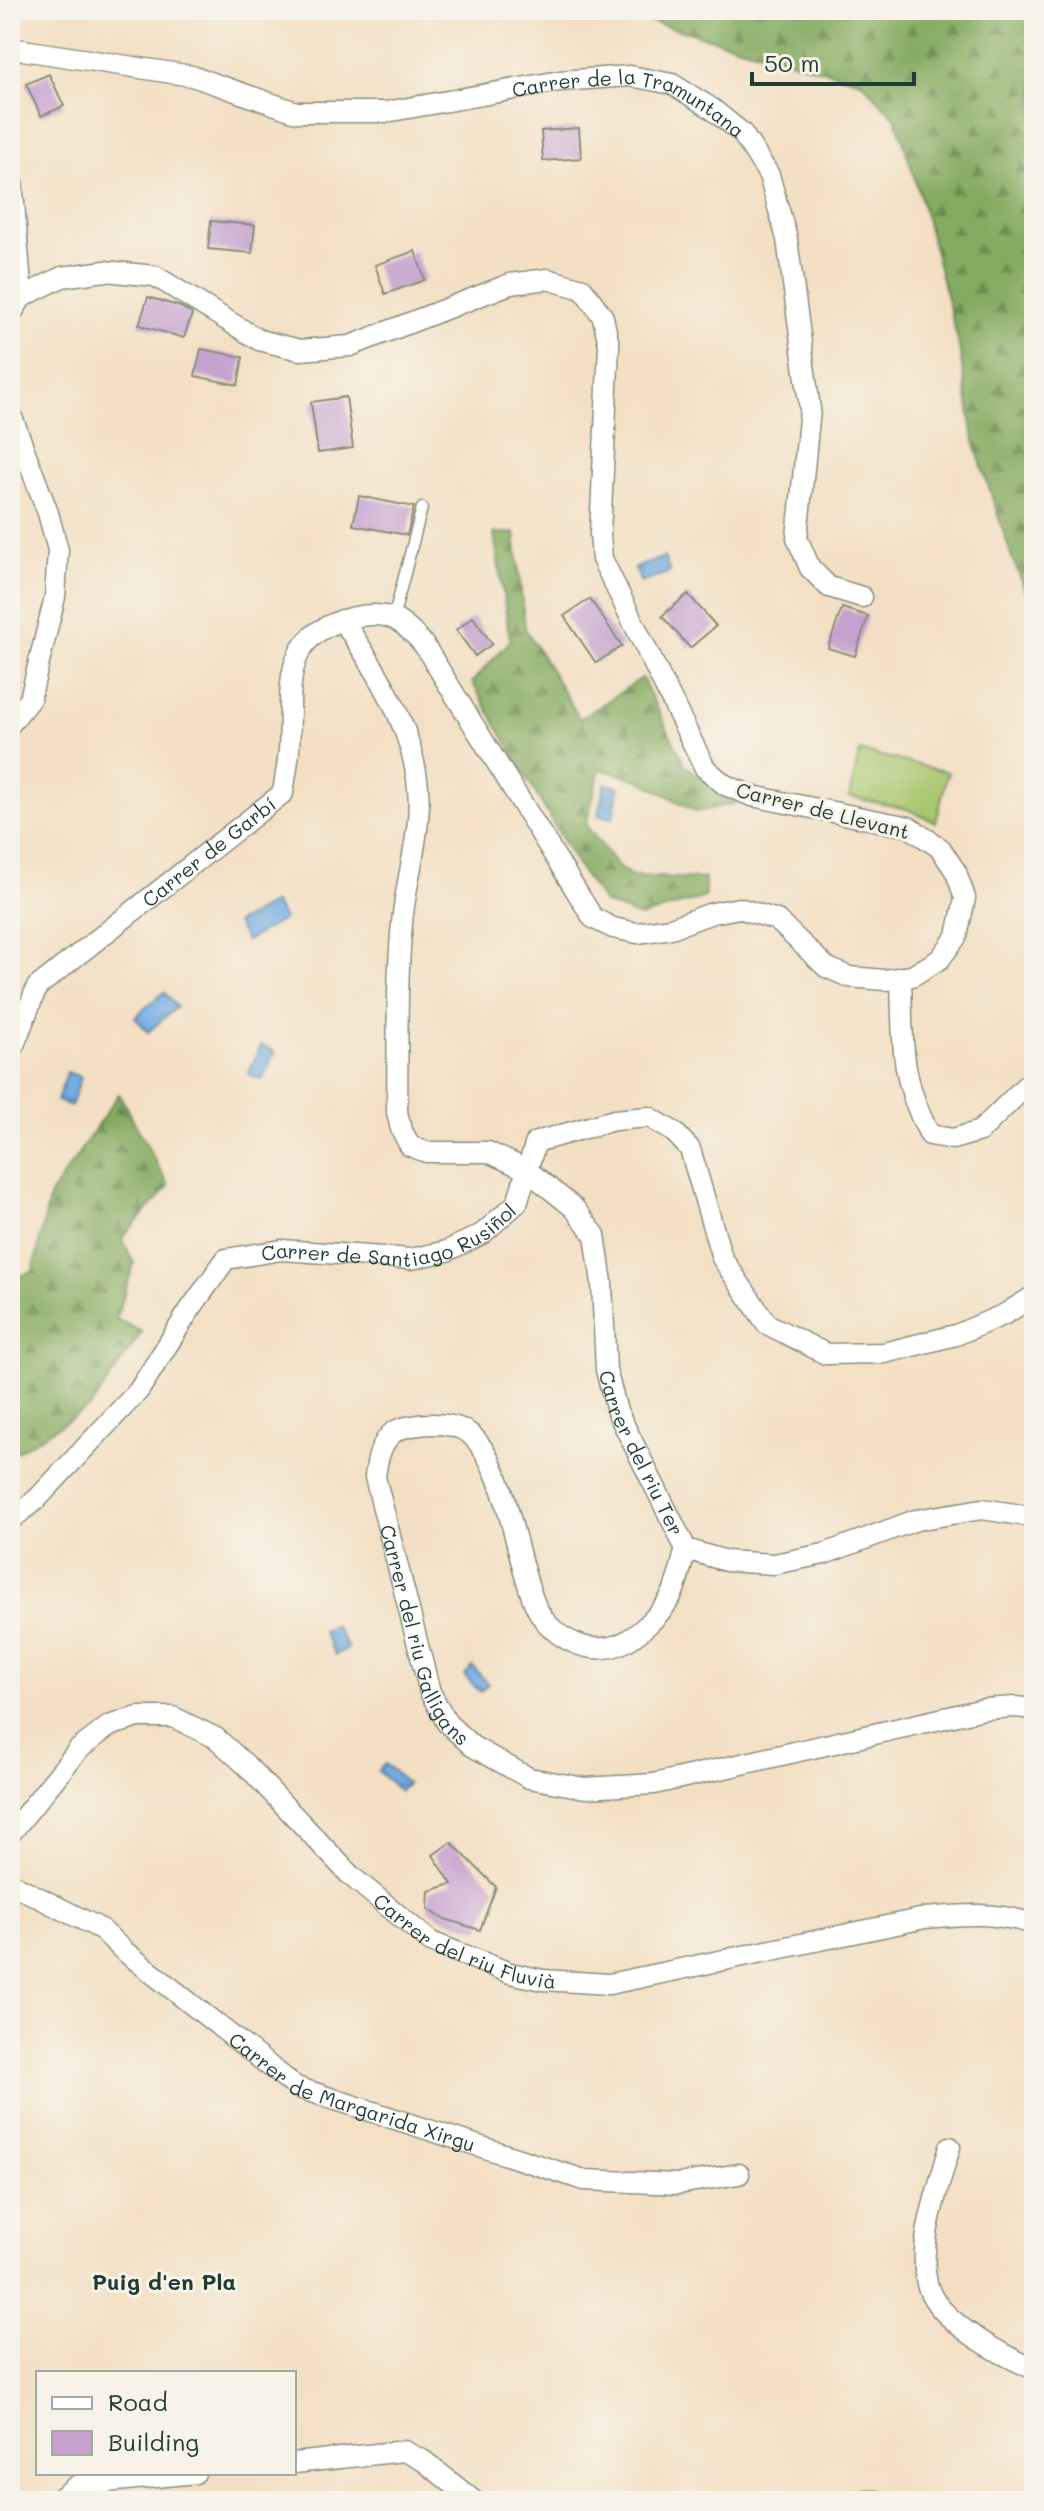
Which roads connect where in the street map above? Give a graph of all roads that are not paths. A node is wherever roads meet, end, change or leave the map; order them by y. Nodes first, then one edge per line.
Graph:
1 (10, 48) edge
2 (10, 157) edge
3 (22, 297) junction
4 (10, 316) edge
5 (10, 412) edge
6 (422, 508) dead end
7 (862, 597) dead end
8 (393, 619) junction
9 (342, 620) junction
10 (10, 724) edge
11 (901, 977) junction
12 (10, 1055) edge
13 (1034, 1078) edge
14 (527, 1170) junction
15 (1034, 1296) edge
16 (10, 1499) edge
17 (34, 1501) junction
18 (1034, 1517) edge
19 (10, 1520) edge
20 (686, 1549) junction
21 (1034, 1709) edge
22 (10, 1834) edge
23 (10, 1883) edge
24 (1034, 1924) edge
25 (950, 2147) dead end
26 (739, 2174) dead end
27 (1034, 2369) edge
28 (296, 2463) edge
29 (176, 2475) edge
30 (57, 2501) edge
31 (474, 2501) edge
32 (858, 2501) edge
33 (877, 2501) edge

1 - 7 street, Carrer de la Tramuntana
2 - 3 street
3 - 4 street
3 - 11 street, Carrer de Llevant
5 - 10 street
6 - 8 lane
8 - 9 street
8 - 11 street, Carrer de Llevant
9 - 12 street, Carrer de Garbí
9 - 14 street, Carrer de Santiago Rusiñol
11 - 13 street
14 - 15 street
14 - 17 street, Carrer de Santiago Rusiñol
14 - 20 street, Carrer del riu Ter
16 - 17 street
17 - 19 street, Carrer de Santiago Rusiñol
18 - 20 street, Carrer del riu Ter
20 - 21 street, Carrer del riu Galligans
22 - 24 street, Carrer del riu Fluvià
23 - 26 street, Carrer de Margarida Xirgu
25 - 27 street
28 - 31 street
29 - 30 street
32 - 33 street

